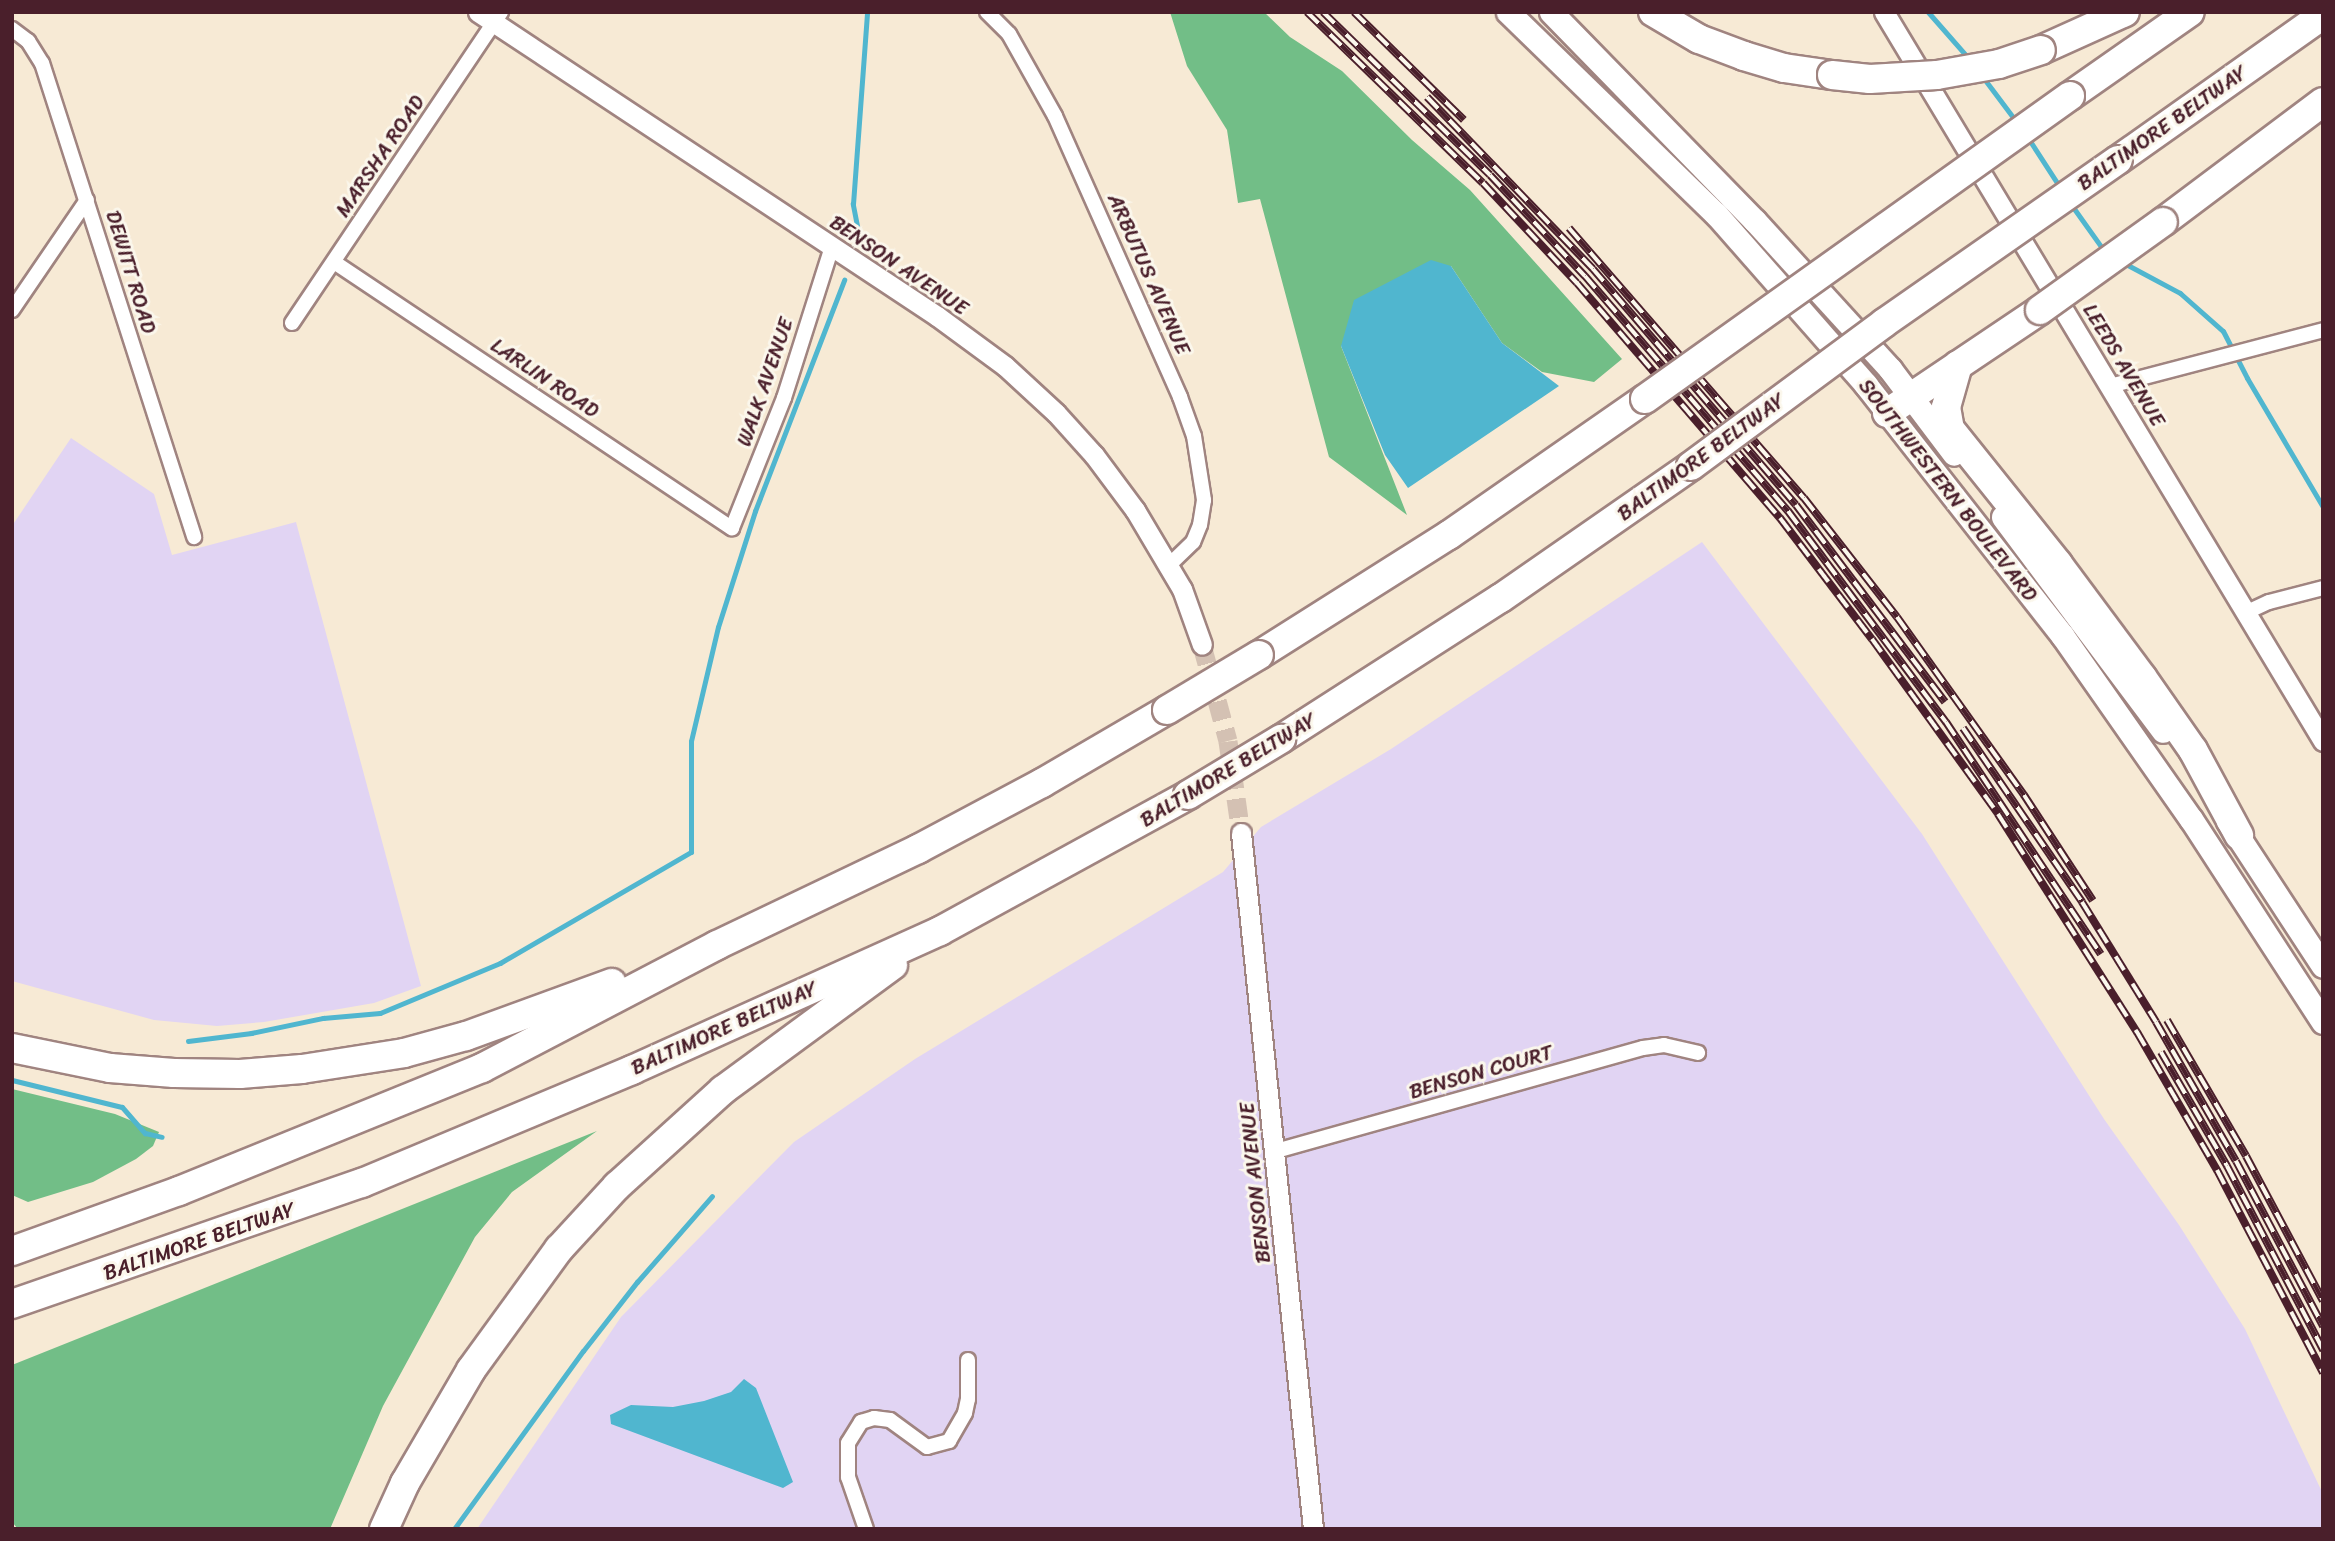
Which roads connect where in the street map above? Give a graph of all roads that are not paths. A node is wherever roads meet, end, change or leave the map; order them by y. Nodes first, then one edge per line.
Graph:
1 (987, 12) edge
2 (1508, 12) edge
3 (1551, 12) edge
4 (1653, 12) edge
5 (1884, 12) edge
6 (2125, 12) edge
7 (2190, 12) edge
8 (2323, 15) edge
9 (491, 16) edge
10 (12, 29) edge
11 (2323, 102) edge
12 (86, 200) junction
13 (832, 247) junction
14 (334, 262) junction
15 (12, 310) edge
16 (292, 323) dead end
17 (2323, 330) edge
18 (1958, 365) junction
19 (2110, 386) junction
20 (1910, 396) junction
21 (1887, 413) junction
22 (732, 528) joint
23 (194, 537) dead end
24 (1170, 565) junction
25 (2323, 588) edge
26 (2245, 613) junction
27 (1202, 645) tunnel mouth
28 (2323, 741) edge
29 (1241, 833) tunnel mouth
30 (2239, 835) junction
31 (940, 932) junction
32 (717, 945) junction
33 (2323, 966) edge
34 (2323, 1022) edge
35 (12, 1048) edge
36 (1698, 1053) dead end
37 (1276, 1151) junction
38 (12, 1251) edge
39 (12, 1304) edge
40 (968, 1360) dead end
41 (405, 1483) junction
42 (370, 1529) edge
43 (384, 1529) edge
44 (866, 1529) edge
45 (1312, 1529) edge

1 - 24 street, ARBUTUS AVENUE
2 - 21 main road, SOUTHWESTERN BOULEVARD
3 - 20 main road, SOUTHWESTERN BOULEVARD
4 - 6 highway, bridge
5 - 19 street, LEEDS AVENUE
7 - 32 highway, bridge
8 - 31 highway, BALTIMORE BELTWAY, bridge
9 - 13 street, BENSON AVENUE
9 - 14 street, MARSHA ROAD
10 - 12 street, DEWITT ROAD
11 - 18 highway, bridge
12 - 15 street
12 - 23 street, DEWITT ROAD
13 - 22 street, WALK AVENUE
13 - 24 street, BENSON AVENUE
14 - 16 street, MARSHA ROAD
14 - 22 street, LARLIN ROAD
17 - 19 street
18 - 20 highway
18 - 30 highway
19 - 26 street, LEEDS AVENUE
20 - 21 highway
20 - 30 main road, SOUTHWESTERN BOULEVARD
21 - 34 main road, SOUTHWESTERN BOULEVARD
24 - 27 street, BENSON AVENUE
25 - 26 street
26 - 28 street, LEEDS AVENUE
29 - 37 street, BENSON AVENUE
30 - 33 main road, SOUTHWESTERN BOULEVARD
31 - 39 highway, BALTIMORE BELTWAY
31 - 41 highway
32 - 35 highway
32 - 38 highway
36 - 37 street, BENSON COURT
37 - 45 street, BENSON AVENUE
40 - 44 street
41 - 42 highway
41 - 43 highway

